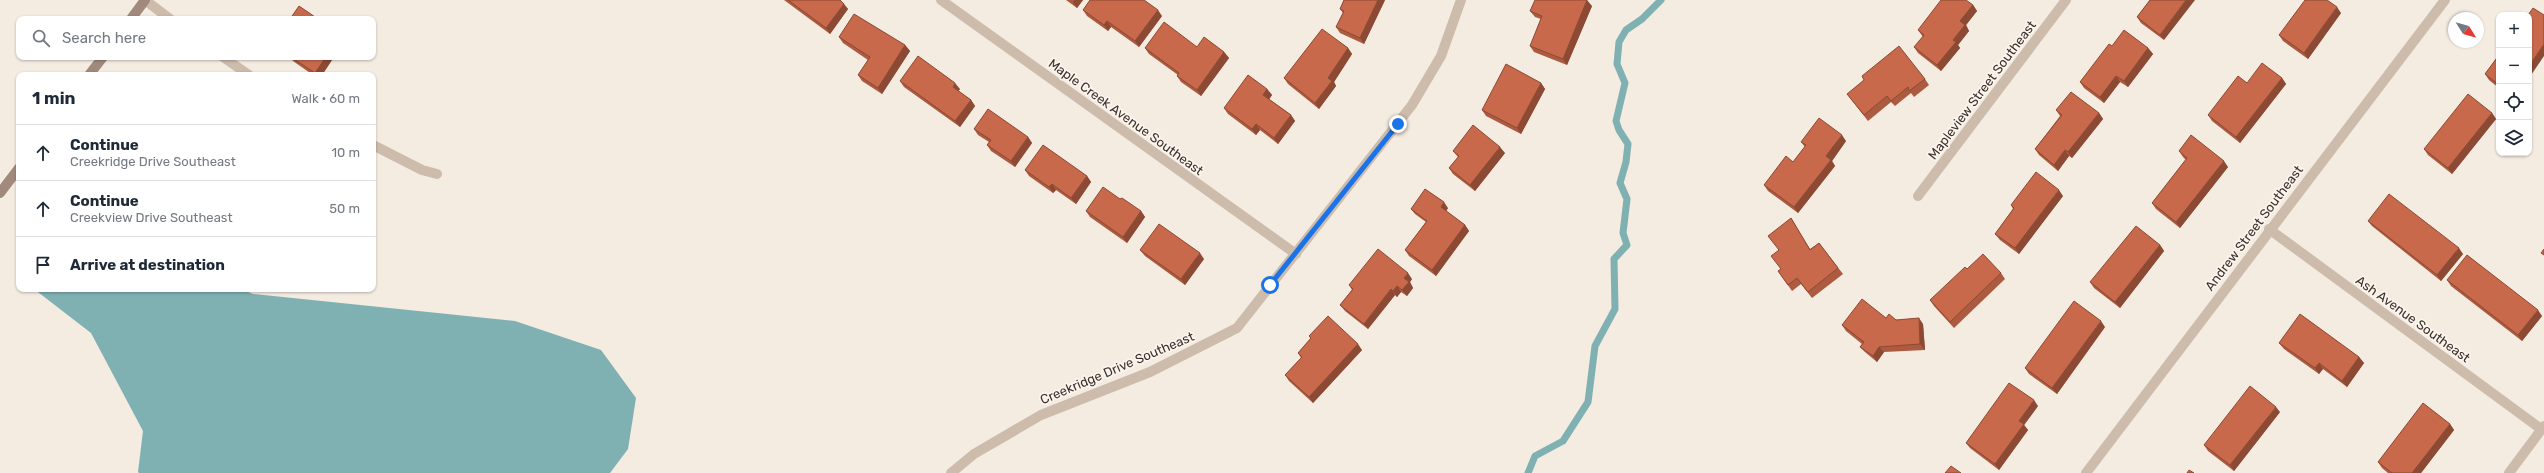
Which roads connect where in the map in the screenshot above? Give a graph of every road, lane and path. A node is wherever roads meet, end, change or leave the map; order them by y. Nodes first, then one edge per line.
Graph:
1 (145, 0) edge
2 (941, 0) edge
3 (1461, 0) edge
4 (2066, 0) edge
5 (2445, 0) edge
6 (133, 16) edge
7 (166, 16) edge
8 (101, 60) edge
9 (227, 60) edge
10 (91, 72) edge
11 (245, 72) edge
12 (376, 147) edge
13 (16, 172) edge
14 (437, 174) dead end
15 (0, 193) edge
16 (1918, 196) dead end
17 (2270, 229) junction
18 (1296, 254) junction
19 (2543, 428) edge
20 (951, 473) edge
21 (2086, 473) edge
22 (2508, 473) edge

1 - 6 main road
1 - 7 street
2 - 18 street, Maple Creek Avenue Southeast
3 - 18 street, Creekridge Drive Southeast
4 - 16 street, Mapleview Street Southeast
5 - 17 street, Andrew Street Southeast
8 - 10 main road
9 - 11 street
12 - 14 street
13 - 15 main road
17 - 19 street, Ash Avenue Southeast
17 - 21 street, Andrew Street Southeast
18 - 20 street, Creekridge Drive Southeast
19 - 22 street

